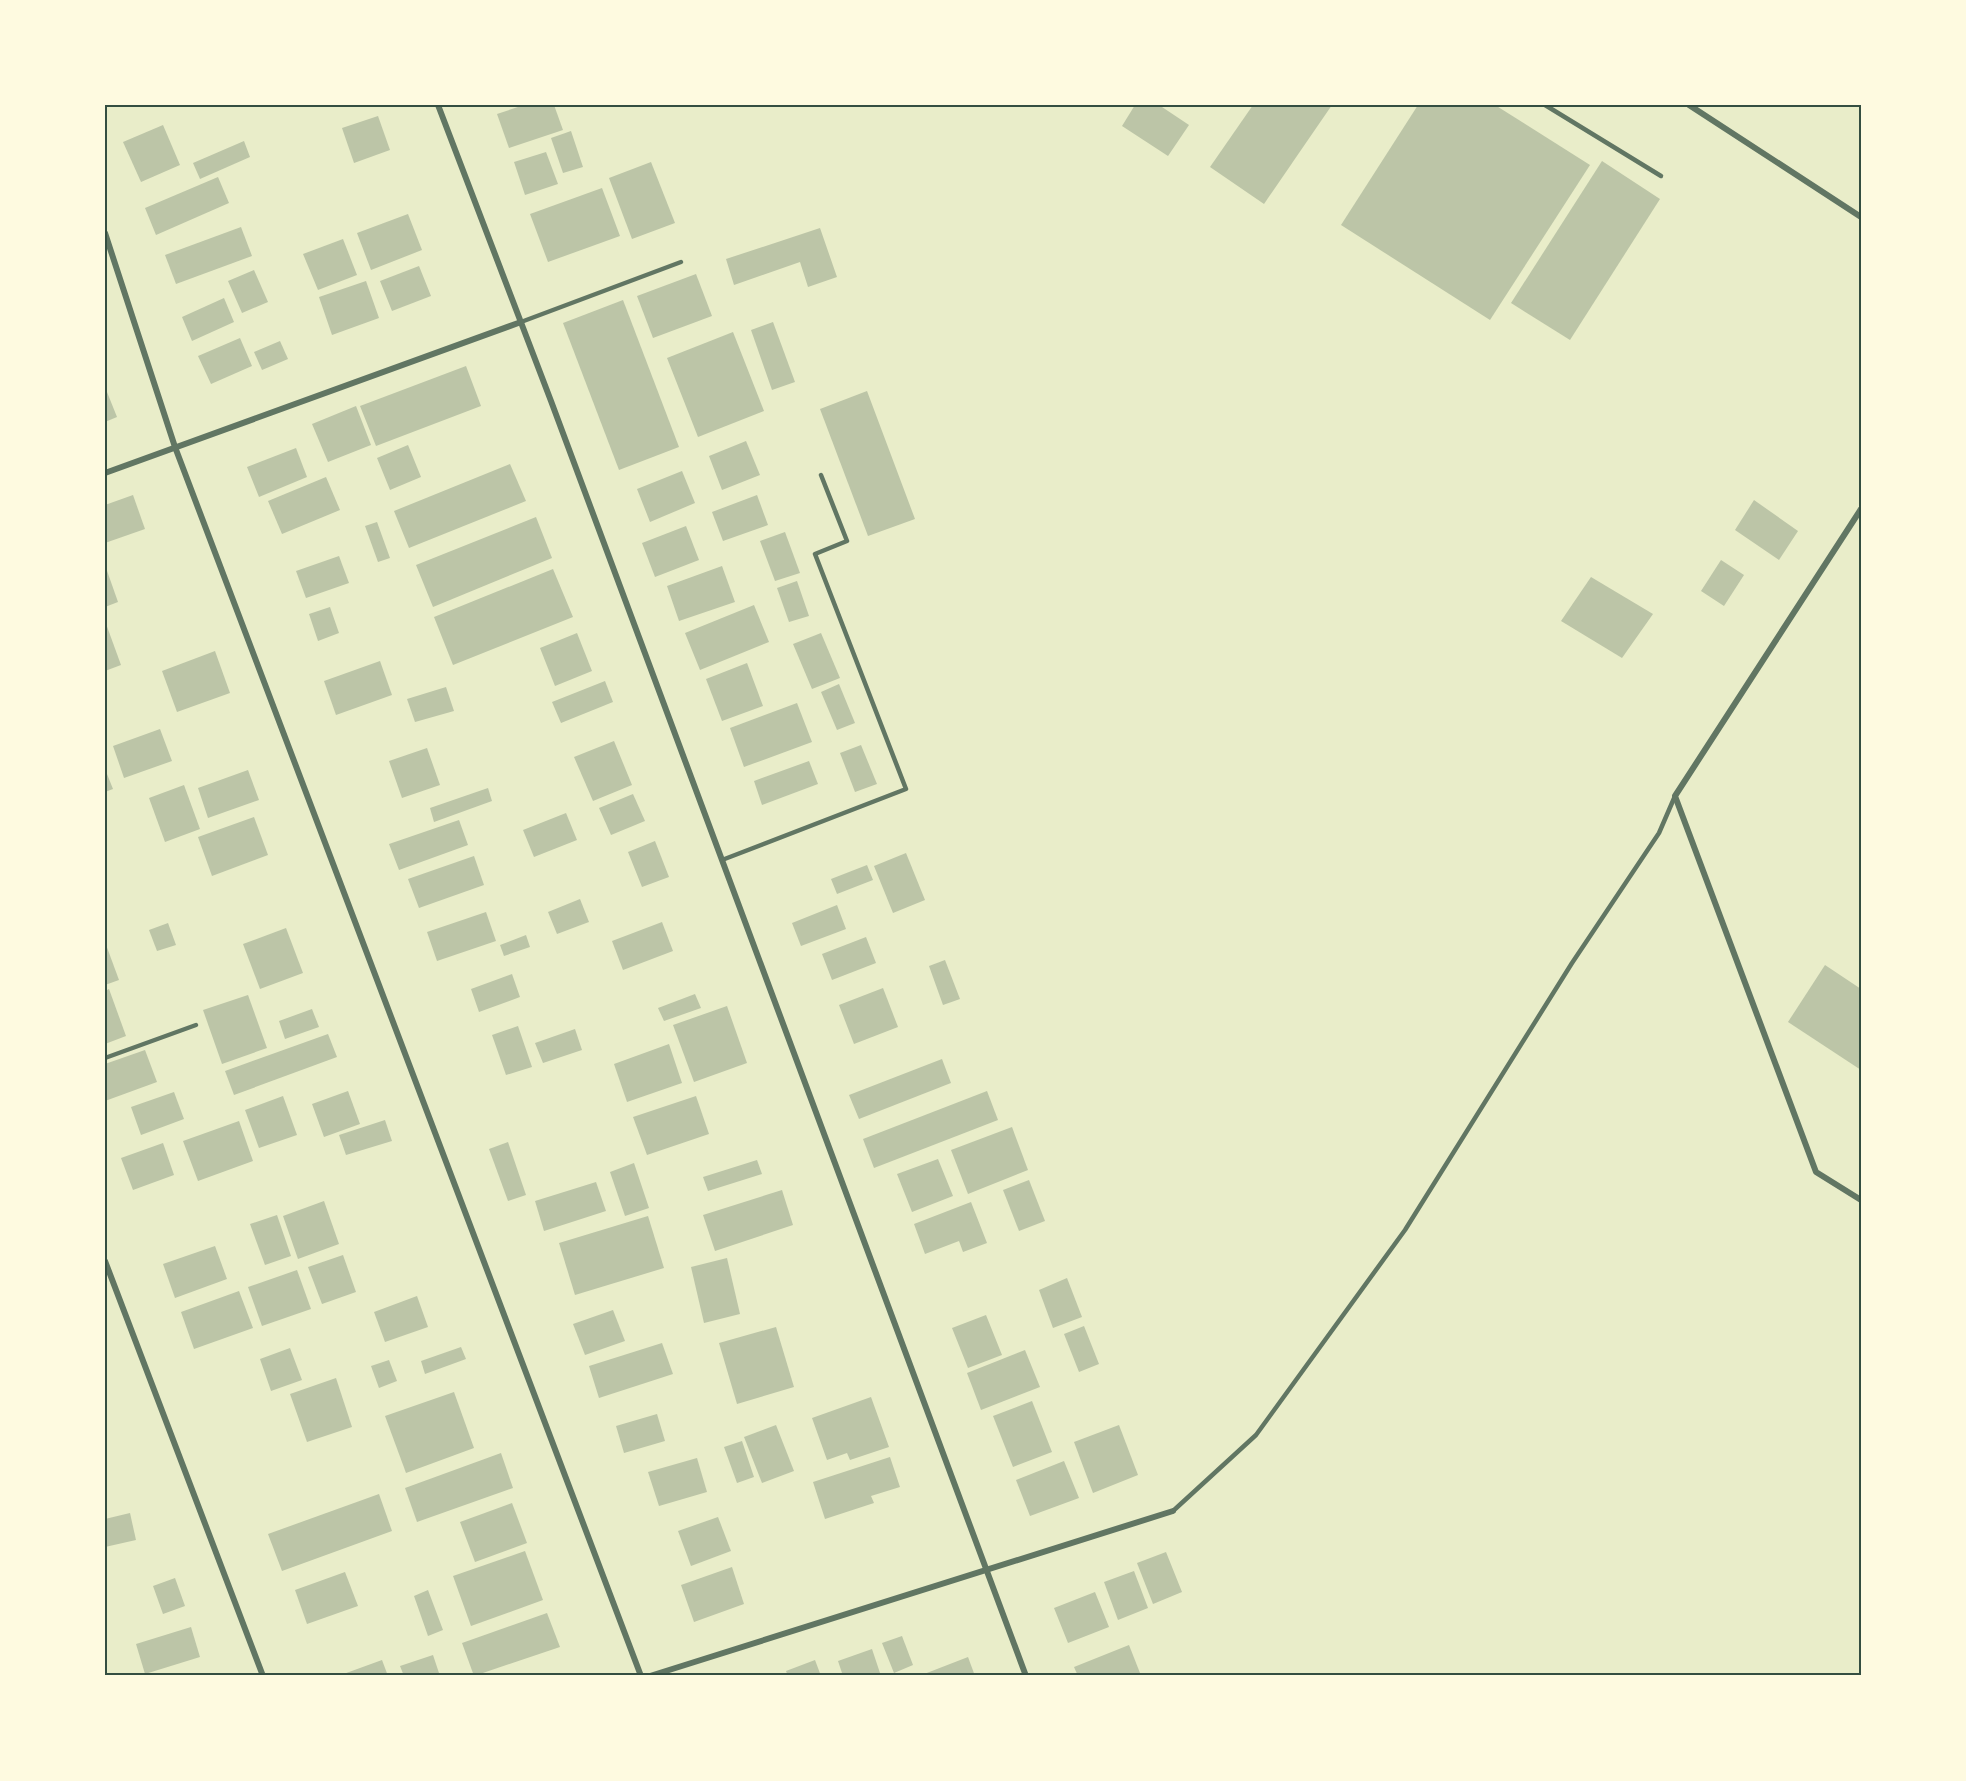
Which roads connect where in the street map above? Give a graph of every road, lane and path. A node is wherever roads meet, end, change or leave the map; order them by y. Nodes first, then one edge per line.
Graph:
1 (438, 105) edge
2 (1545, 105) edge
3 (1689, 105) edge
4 (1661, 176) dead end
5 (1861, 217) edge
6 (105, 233) edge
7 (681, 262) dead end
8 (521, 322) junction
9 (175, 447) junction
10 (105, 473) edge
11 (821, 475) dead end
12 (1861, 509) edge
13 (1675, 796) junction
14 (722, 860) junction
15 (196, 1025) dead end
16 (105, 1058) edge
17 (1861, 1200) edge
18 (105, 1261) edge
19 (1173, 1511) joint
20 (986, 1569) junction
21 (263, 1676) edge
22 (642, 1676) edge
23 (650, 1676) edge
24 (1026, 1676) edge

1 - 8 street
2 - 4 lane
3 - 5 street
6 - 9 street
7 - 8 lane
8 - 9 street
8 - 14 street
9 - 10 street
9 - 22 street
11 - 14 lane
12 - 13 street
13 - 17 street
13 - 19 lane
14 - 20 street
15 - 16 lane
18 - 21 street
19 - 20 street
20 - 23 street
20 - 24 street

